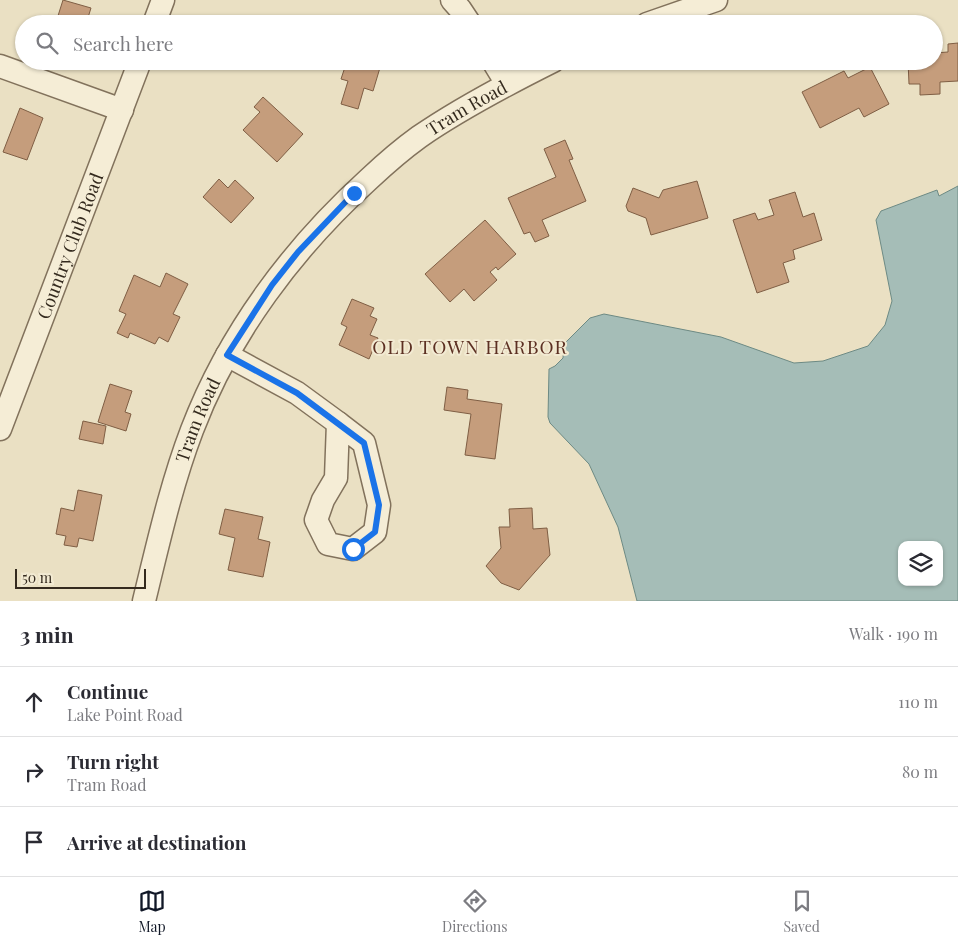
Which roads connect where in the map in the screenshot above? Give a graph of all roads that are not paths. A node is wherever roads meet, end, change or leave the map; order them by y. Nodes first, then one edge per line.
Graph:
1 (163, 0) edge
2 (452, 0) edge
3 (716, 0) edge
4 (157, 15) edge
5 (464, 15) edge
6 (673, 15) edge
7 (0, 66) edge
8 (137, 70) edge
9 (498, 70) edge
10 (536, 70) edge
11 (507, 84) junction
12 (122, 110) junction
13 (227, 355) junction
14 (338, 423) junction
15 (0, 429) edge
16 (144, 601) edge

1 - 4 street
2 - 5 street
3 - 6 street
7 - 12 street
8 - 12 street, Country Club Road
9 - 11 street
10 - 11 street, Tram Road
11 - 13 street, Tram Road
12 - 15 street, Country Club Road
13 - 14 street
13 - 16 street, Tram Road
14 - 14 street

